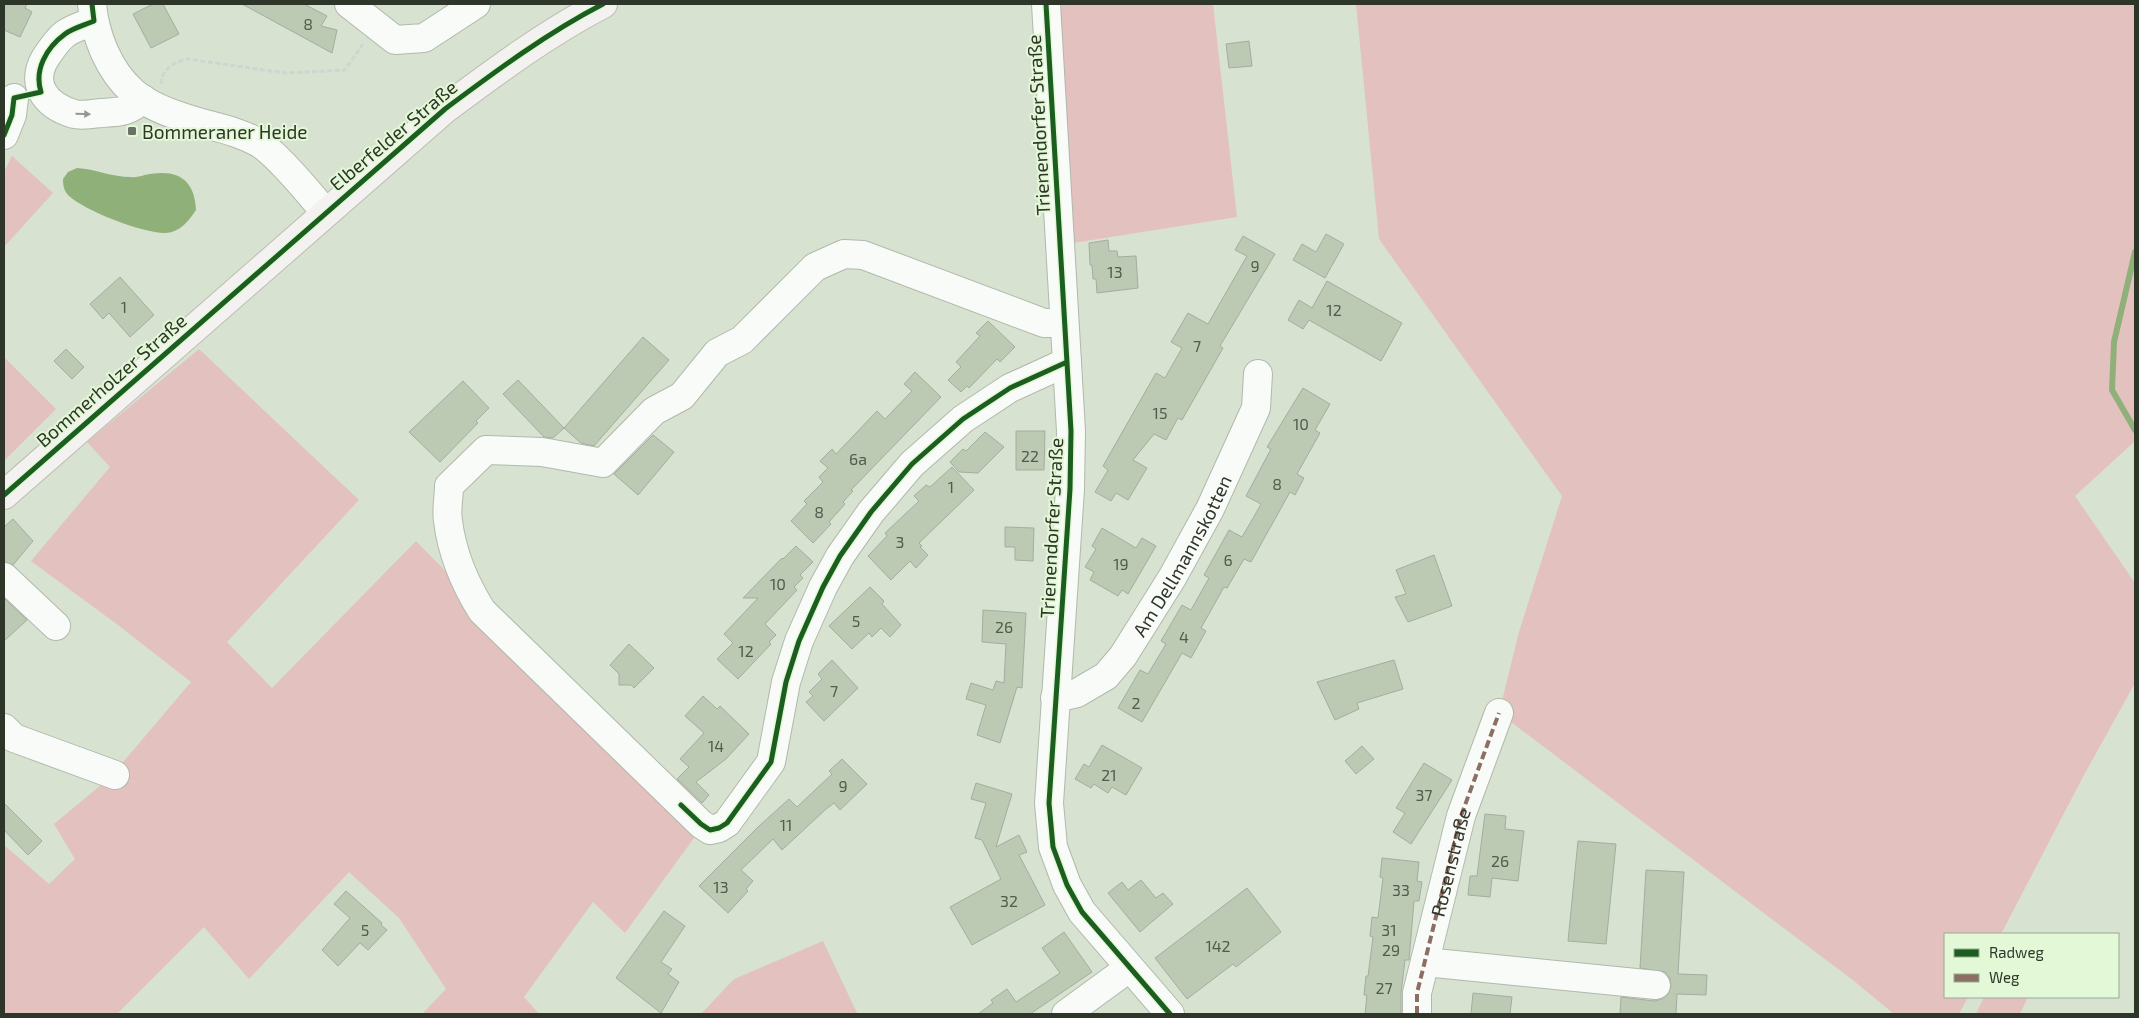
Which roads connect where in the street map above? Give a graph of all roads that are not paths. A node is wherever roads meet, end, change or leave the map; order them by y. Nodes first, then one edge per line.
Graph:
1 (349, 4) edge
2 (476, 4) edge
3 (603, 4) edge
4 (1046, 4) edge
5 (93, 13) edge
6 (42, 92) junction
7 (9, 98) edge
8 (151, 103) junction
9 (4, 135) edge
10 (324, 212) junction
11 (238, 289) joint
12 (1064, 323) junction
13 (1067, 362) junction
14 (1258, 374) dead end
15 (4, 494) edge
16 (4, 577) edge
17 (56, 626) dead end
18 (1055, 698) junction
19 (1499, 713) dead end
20 (4, 728) edge
21 (115, 775) dead end
22 (1425, 962) junction
23 (1129, 968) junction
24 (1656, 985) dead end
25 (1066, 1014) edge
26 (1170, 1014) edge
27 (1417, 1014) edge

1 - 2 street
3 - 10 main road, Elberfelder Straße
4 - 12 street, Trienendorfer Straße
5 - 6 street
5 - 8 street
6 - 7 street
6 -> 8 street
7 - 9 street
8 - 10 street
10 - 11 main road, Elberfelder Straße
11 - 15 main road, Bommerholzer Straße
12 - 13 street, Trienendorfer Straße
12 - 13 street
13 - 18 street, Trienendorfer Straße
14 - 18 street, Am Dellmannskotten
16 - 17 street
18 - 23 street, Trienendorfer Straße
19 - 22 street, Rosenstraße
20 - 21 street
22 - 24 street
22 - 27 street, Rosenstraße
23 - 25 street
23 - 26 street, Trienendorfer Straße

